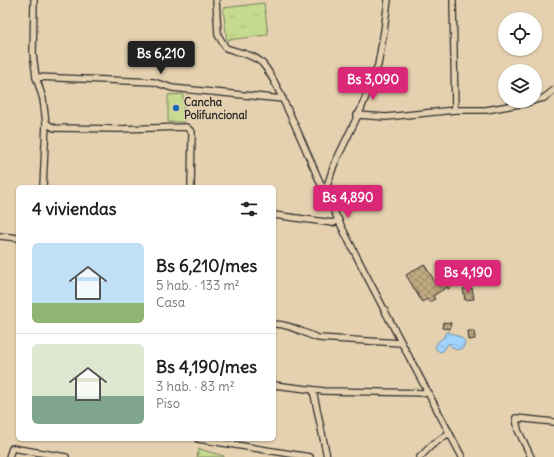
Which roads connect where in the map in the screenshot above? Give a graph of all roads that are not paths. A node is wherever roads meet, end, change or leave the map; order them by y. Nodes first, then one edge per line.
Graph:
1 (34, 0) edge
2 (216, 0) edge
3 (388, 0) edge
4 (453, 0) edge
5 (36, 77) junction
6 (554, 90) edge
7 (283, 99) junction
8 (542, 99) edge
9 (498, 108) edge
10 (455, 110) junction
11 (357, 116) junction
12 (46, 123) junction
13 (43, 185) edge
14 (191, 185) edge
15 (325, 192) junction
16 (276, 215) edge
17 (339, 220) junction
18 (0, 236) edge
19 (16, 238) edge
20 (276, 324) edge
21 (401, 343) junction
22 (276, 385) edge
23 (313, 390) junction
24 (428, 393) junction
25 (554, 422) edge
26 (449, 433) junction
27 (210, 441) edge
28 (9, 457) edge
29 (66, 457) edge
30 (310, 457) edge
31 (327, 457) edge
32 (420, 457) edge
33 (462, 457) edge
34 (531, 457) edge

1 - 5 street
2 - 7 street
3 - 11 street
4 - 10 street
5 - 7 street
5 - 12 street
6 - 8 street
7 - 15 street
9 - 10 street
10 - 11 street
11 - 15 street
12 - 13 street
12 - 14 street
15 - 17 street
16 - 17 street
17 - 21 street
18 - 19 street
20 - 21 street
21 - 24 street
22 - 23 street
23 - 24 street
23 - 31 street
24 - 26 street
25 - 34 street
26 - 32 street
26 - 33 street
27 - 30 street
28 - 29 street

